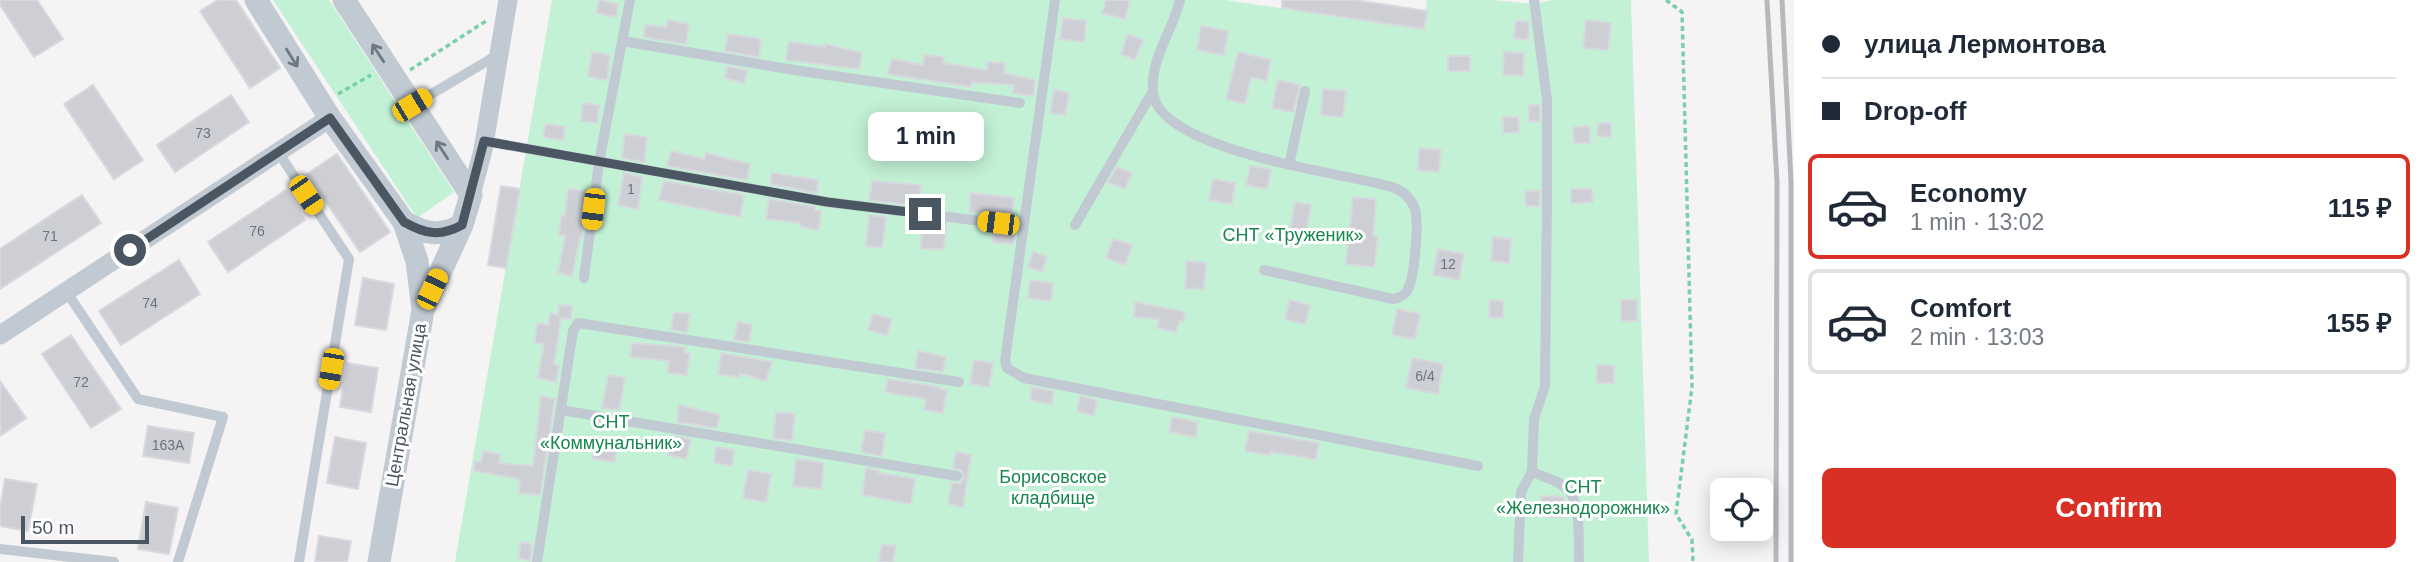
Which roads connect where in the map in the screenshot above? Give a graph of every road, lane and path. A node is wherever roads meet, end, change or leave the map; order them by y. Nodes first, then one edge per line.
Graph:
1 (256, 0) edge
2 (344, 0) edge
3 (630, 0) edge
4 (1055, 0) edge
5 (1180, 0) edge
6 (1534, 0) edge
7 (1667, 0) edge
8 (508, 4) edge
9 (622, 41) junction
10 (499, 54) junction
11 (387, 66) junction
12 (1305, 91) dead end
13 (1153, 92) junction
14 (1020, 103) dead end
15 (412, 105) junction
16 (326, 111) junction
17 (484, 141) junction
18 (278, 152) junction
19 (599, 162) junction
20 (1289, 165) junction
21 (471, 195) junction
22 (404, 222) junction
23 (998, 223) dead end
24 (462, 225) junction
25 (1075, 225) dead end
26 (1264, 270) dead end
27 (584, 278) dead end
28 (66, 291) junction
29 (423, 310) junction
30 (0, 335) edge
31 (959, 382) dead end
32 (561, 410) junction
33 (1478, 466) dead end
34 (1532, 471) junction
35 (957, 477) dead end
36 (0, 549) edge
37 (114, 562) edge
38 (178, 562) edge
39 (299, 562) edge
40 (379, 562) edge
41 (537, 562) edge
42 (1518, 562) edge
43 (1579, 562) edge
44 (1693, 562) edge

1 -> 16 street, Центральная улица
11 -> 2 street
3 - 9 lane
4 - 33 lane
5 - 13 lane
6 - 34 lane
7 - 44 path
8 - 10 street
8 - 11 path
9 - 14 lane
9 - 19 lane
10 - 15 lane
10 - 17 street
11 - 15 street
11 - 16 path
12 - 20 lane
13 - 20 lane
13 - 25 lane
21 -> 15 street
16 - 18 street
16 - 22 street, Центральная улица
17 - 19 lane
17 - 21 street
18 - 28 street
18 - 39 lane
19 - 23 lane
19 - 27 lane
20 - 26 lane
21 - 24 street
22 - 24 street
22 - 29 street, Центральная улица
24 - 29 street
28 - 30 street
28 - 38 lane
29 - 40 street, Центральная улица
31 - 32 lane
32 - 35 lane
32 - 41 lane
34 - 42 lane
34 - 43 lane
36 - 37 lane

